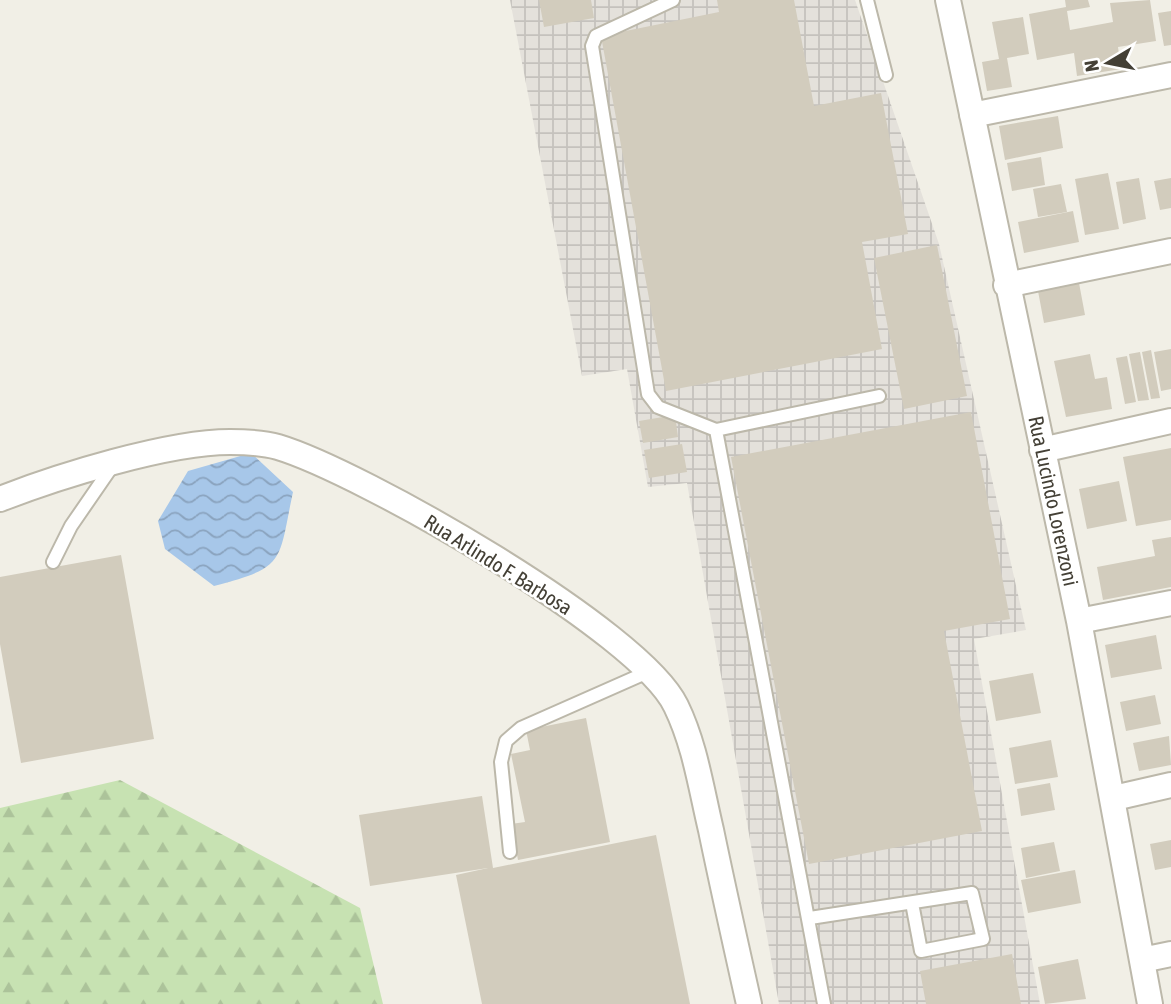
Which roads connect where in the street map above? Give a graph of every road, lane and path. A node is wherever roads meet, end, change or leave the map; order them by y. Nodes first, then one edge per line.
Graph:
1 (673, 0) edge
2 (867, 0) edge
3 (948, 0) edge
4 (886, 75) dead end
5 (1171, 75) edge
6 (972, 115) junction
7 (1171, 251) edge
8 (1006, 285) junction
9 (879, 396) dead end
10 (1171, 421) edge
11 (716, 430) junction
12 (1042, 450) junction
13 (113, 465) junction
14 (0, 499) edge
15 (53, 562) dead end
16 (1171, 603) edge
17 (1079, 621) junction
18 (650, 670) junction
19 (1171, 785) edge
20 (1114, 798) junction
21 (510, 852) dead end
22 (912, 903) junction
23 (810, 918) junction
24 (1171, 954) edge
25 (1142, 960) junction
26 (749, 1004) edge
27 (824, 1004) edge
28 (1150, 1004) edge

1 - 11 lane
2 - 4 lane
3 - 6 street, Rua Lucindo Lorenzoni
5 - 6 street
6 - 8 street, Rua Lucindo Lorenzoni
7 - 8 street
8 - 12 street, Rua Lucindo Lorenzoni
9 - 11 lane
10 - 12 street
11 - 23 lane
12 - 17 street, Rua Lucindo Lorenzoni
13 - 14 street, Rua Arlindo F. Barbosa
13 - 15 lane
13 - 18 street, Rua Arlindo F. Barbosa
16 - 17 street
17 - 20 street, Rua Lucindo Lorenzoni
18 - 21 lane
18 - 26 street, Rua Arlindo F. Barbosa
19 - 20 street
20 - 25 street, Rua Lucindo Lorenzoni
22 - 22 lane
22 - 23 lane
23 - 27 lane
24 - 25 street
25 - 28 street, Rua Lucindo Lorenzoni

